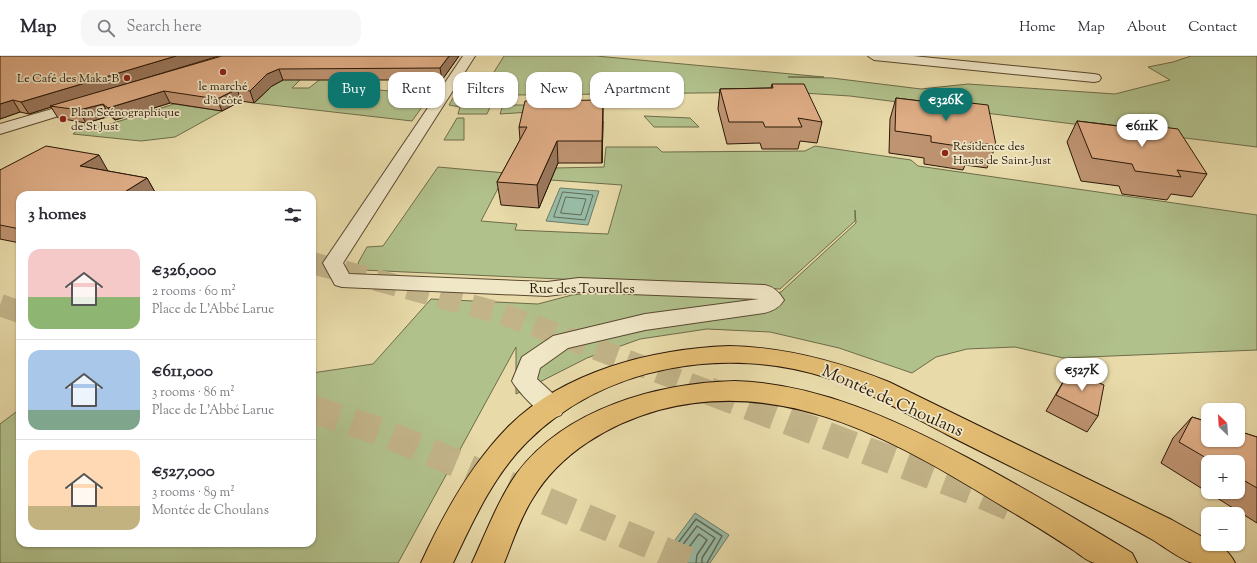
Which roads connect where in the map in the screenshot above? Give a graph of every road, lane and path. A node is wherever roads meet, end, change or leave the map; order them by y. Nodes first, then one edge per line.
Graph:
1 (469, 56) edge
2 (874, 56) edge
3 (1094, 78) dead end
4 (98, 100) edge
5 (0, 129) edge
6 (552, 408) junction
7 (437, 563) edge
8 (488, 563) edge
9 (1121, 563) edge
10 (1219, 563) edge

1 - 6 street, Rue des Tourelles
2 - 3 street
4 - 5 street
6 - 7 main road, Montée de Choulans
6 - 10 main road, Montée de Choulans
8 - 9 main road, Montée de Choulans

